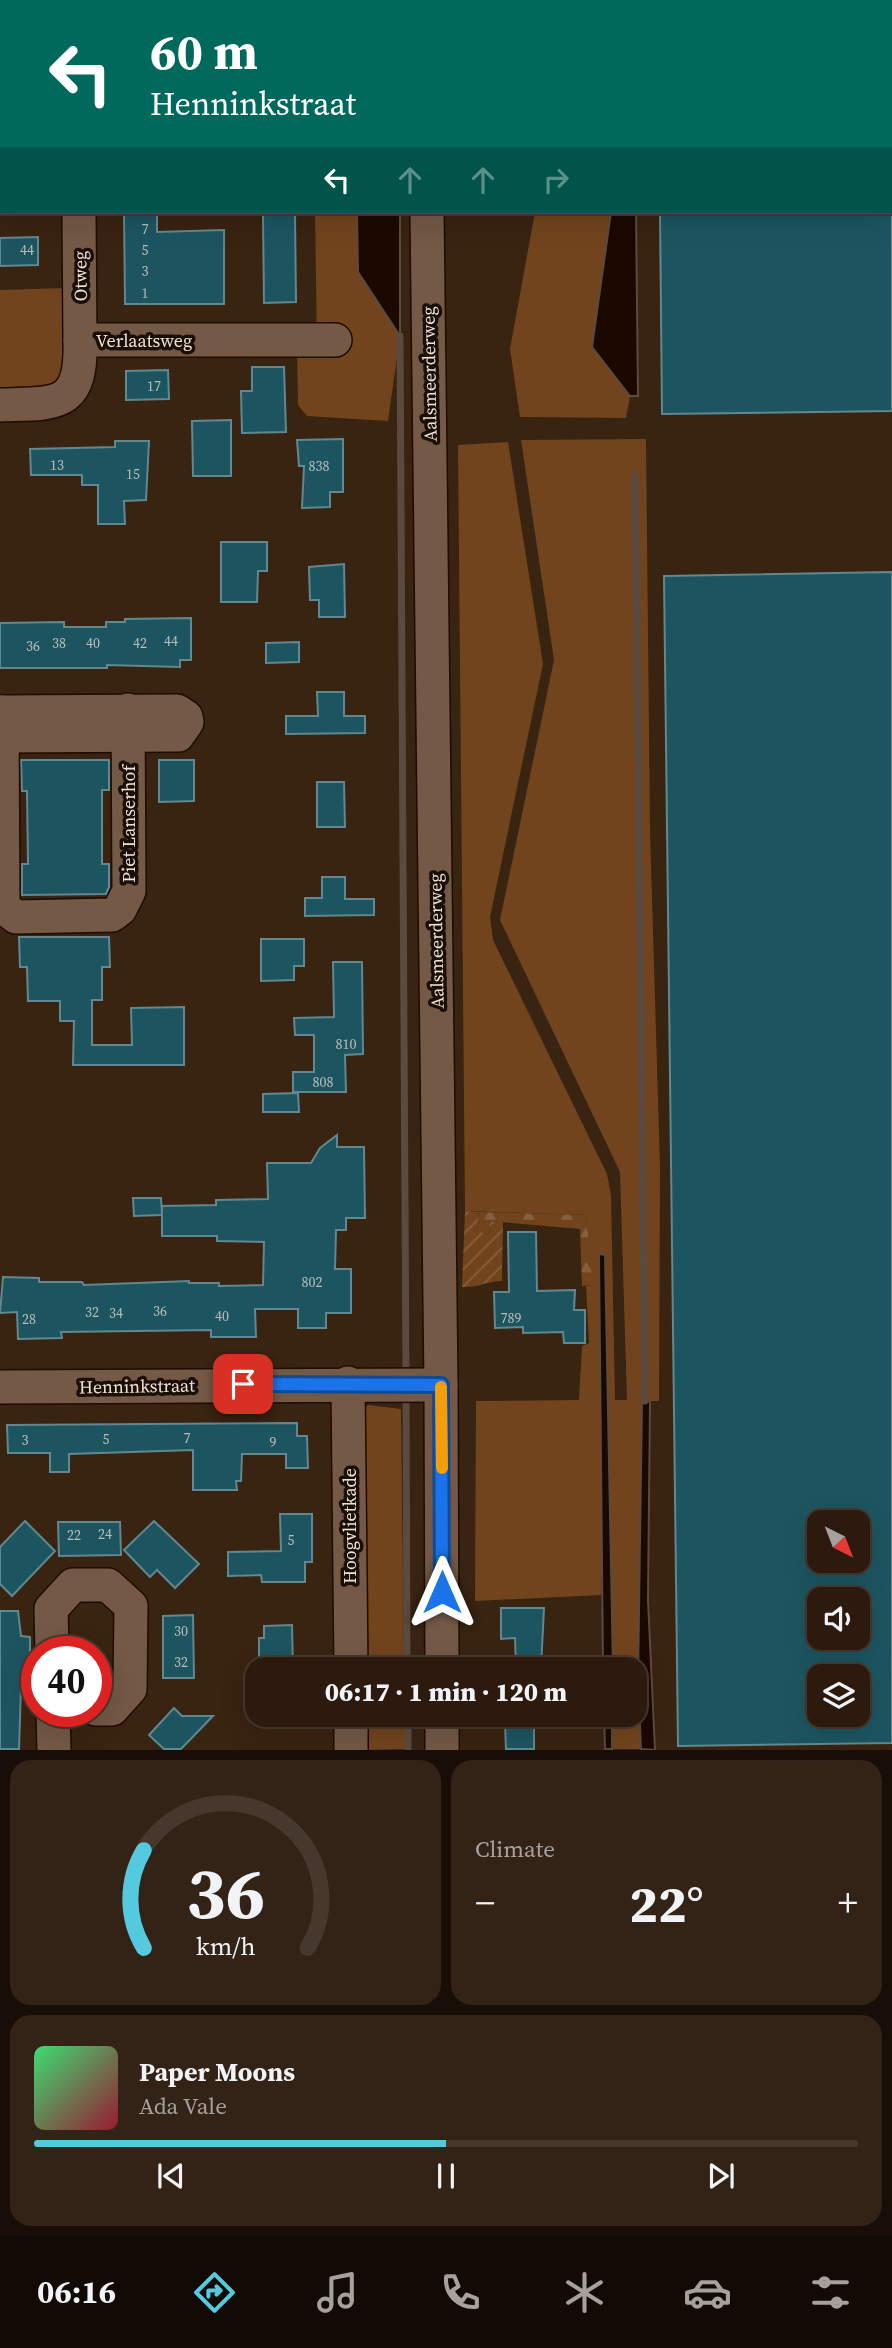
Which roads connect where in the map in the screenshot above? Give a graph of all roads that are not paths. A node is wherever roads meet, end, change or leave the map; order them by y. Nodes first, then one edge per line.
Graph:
1 (79, 214) edge
2 (427, 214) edge
3 (80, 340) junction
4 (335, 340) dead end
5 (0, 405) edge
6 (1, 724) edge
7 (348, 1383) junction
8 (419, 1385) junction
9 (0, 1387) edge
10 (52, 1636) edge
11 (351, 1657) edge
12 (441, 1657) edge
13 (112, 1709) edge
14 (53, 1727) edge
15 (351, 1727) edge
16 (442, 1727) edge
17 (54, 1749) edge
18 (351, 1749) edge
19 (442, 1749) edge

1 - 3 street, Otweg
2 - 8 street, Aalsmeerderweg
3 - 4 street, Verlaatsweg
3 - 5 street, Verlaatsweg
6 - 6 street, Piet Lanserhof
7 - 8 street, Henninkstraat
7 - 9 street, Henninkstraat
7 - 11 street, Hoogvlietkade
8 - 12 street, Aalsmeerderweg
10 - 13 street
14 - 17 street
15 - 18 street
16 - 19 street

